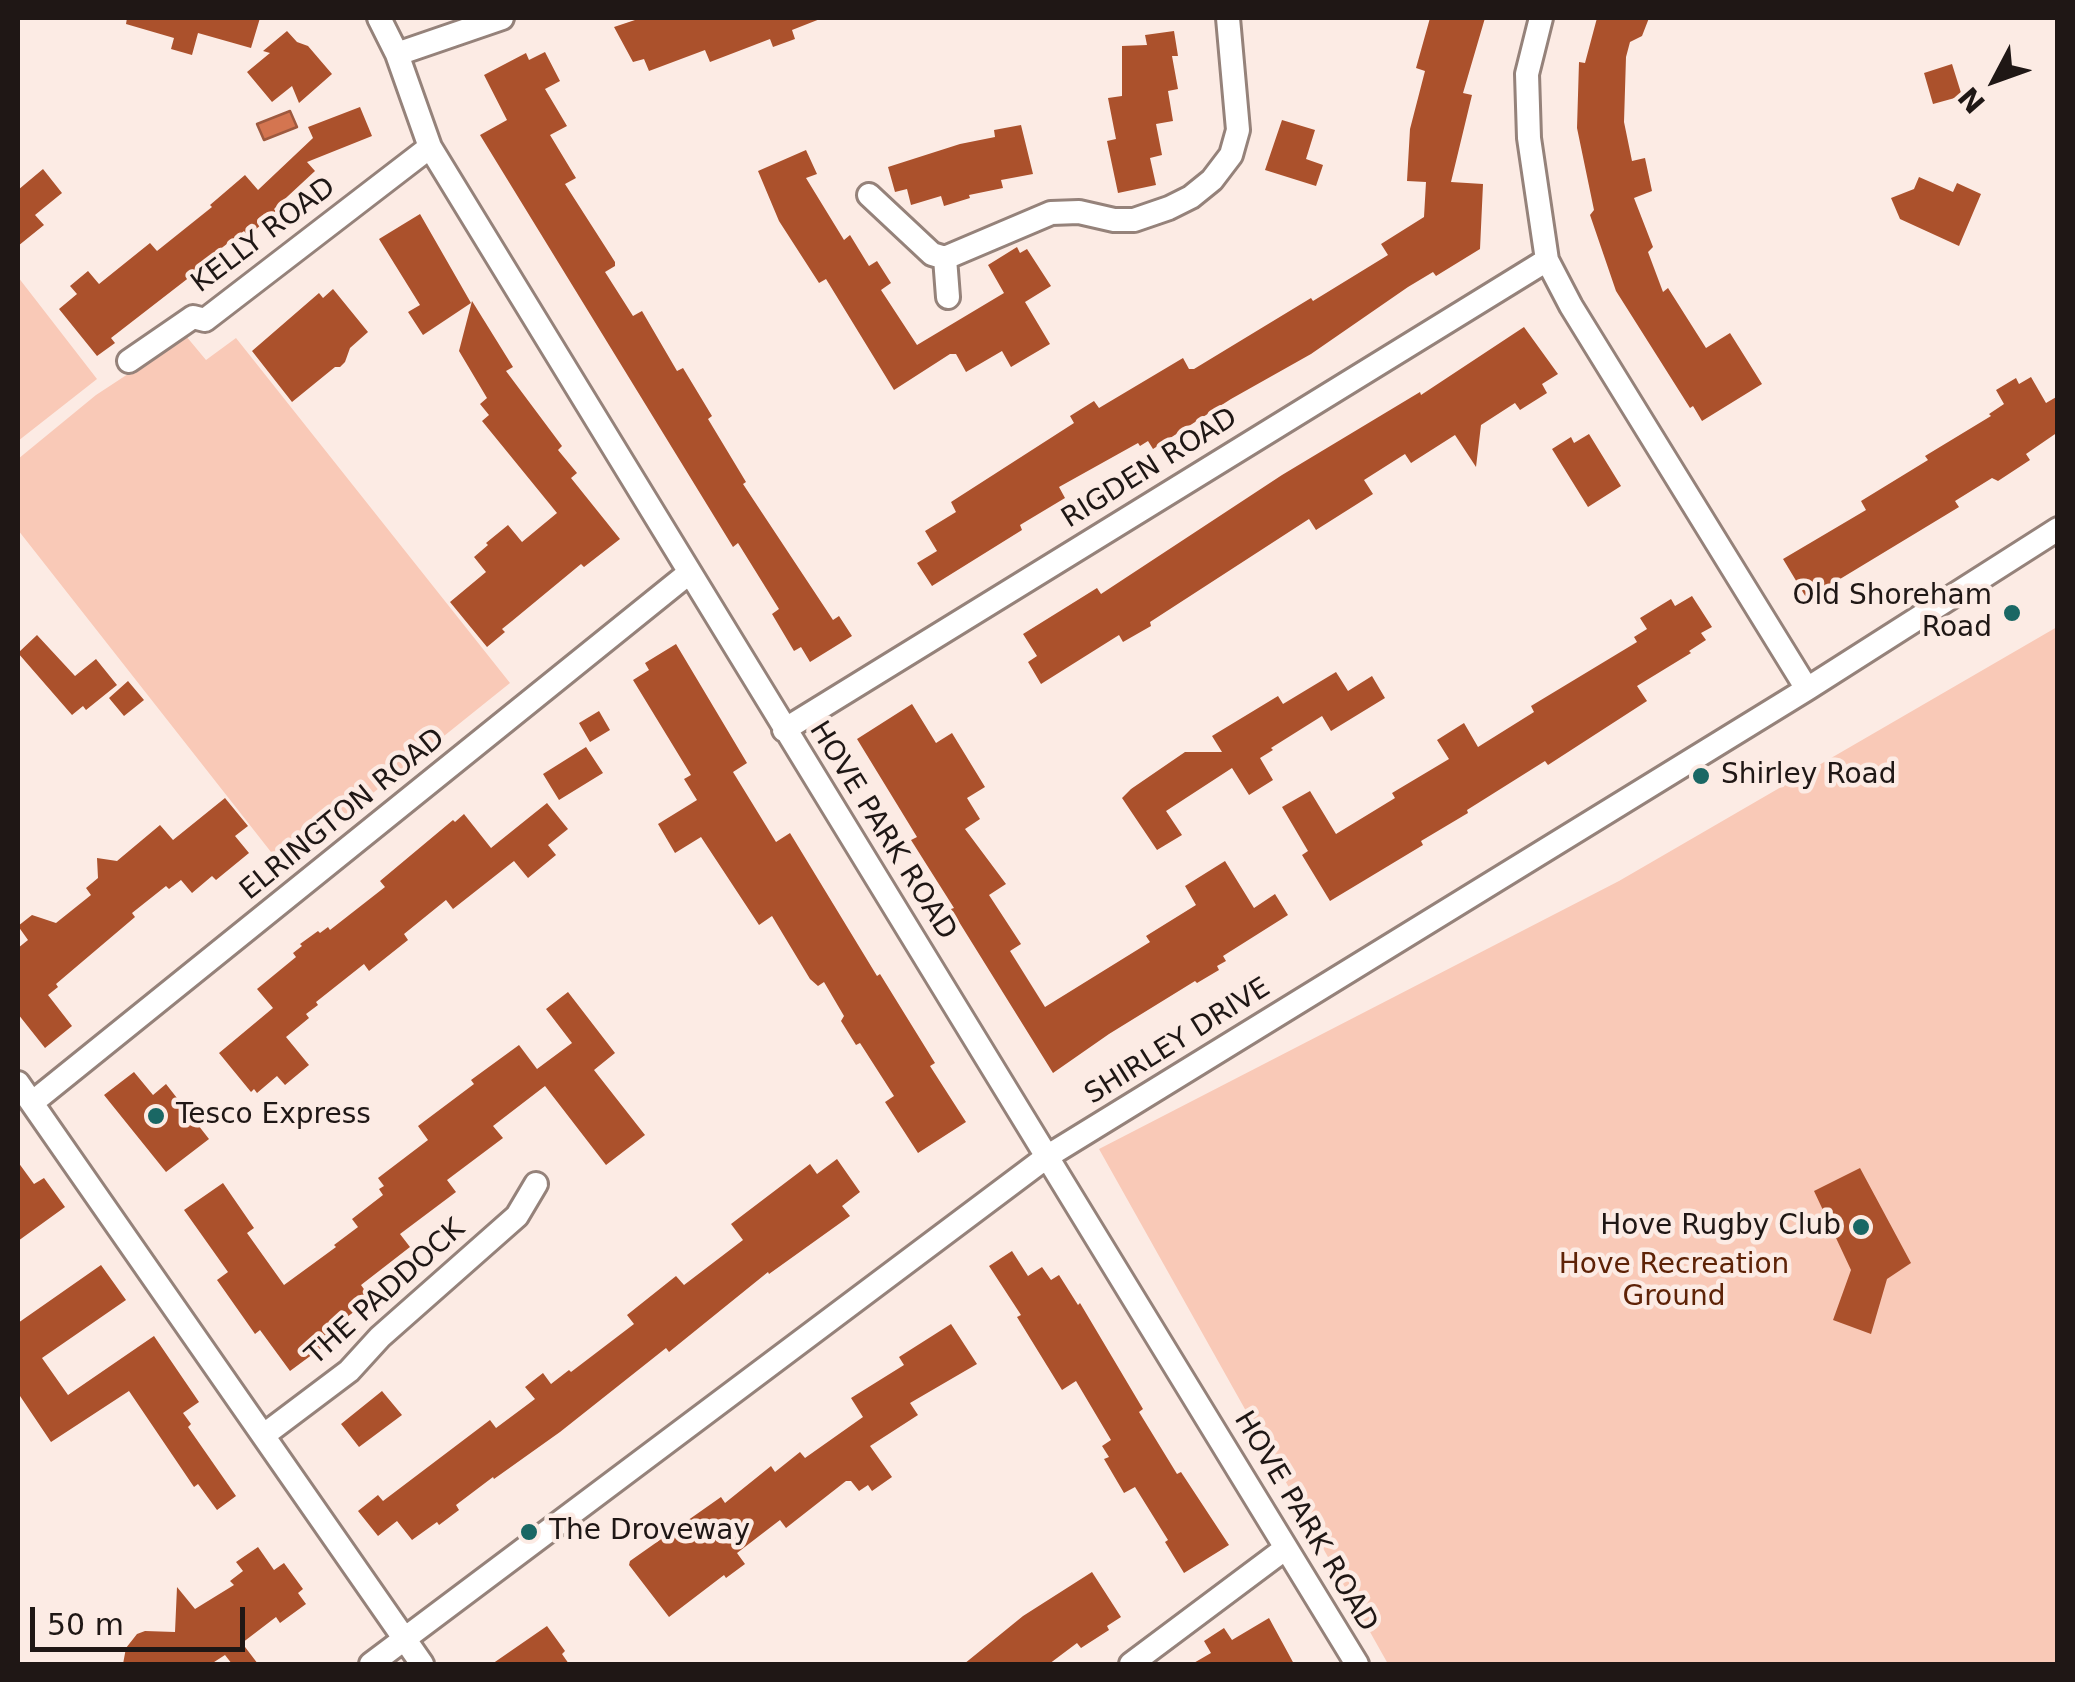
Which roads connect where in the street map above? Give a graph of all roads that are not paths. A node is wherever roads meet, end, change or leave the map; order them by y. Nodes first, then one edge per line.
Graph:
1 (378, 18) edge
2 (502, 18) edge
3 (1228, 18) edge
4 (1541, 18) edge
5 (397, 54) junction
6 (430, 147) junction
7 (869, 195) dead end
8 (945, 258) junction
9 (1547, 260) junction
10 (948, 297) dead end
11 (130, 360) dead end
12 (2058, 529) edge
13 (688, 573) junction
14 (1807, 689) junction
15 (784, 730) junction
16 (18, 1083) edge
17 (32, 1102) junction
18 (1048, 1156) junction
19 (536, 1184) dead end
20 (264, 1435) junction
21 (1286, 1548) junction
22 (404, 1639) junction
23 (371, 1664) edge
24 (422, 1664) edge
25 (1131, 1664) edge
26 (1358, 1664) edge

1 - 5 street, HOVE PARK ROAD
2 - 5 street
3 - 8 street
4 - 9 street
5 - 6 street, HOVE PARK ROAD
6 - 11 street, KELLY ROAD
6 - 13 street, HOVE PARK ROAD
7 - 8 street
8 - 10 street
9 - 14 street
9 - 15 street, RIGDEN ROAD
12 - 14 street, SHIRLEY DRIVE
13 - 15 street, HOVE PARK ROAD
13 - 17 street, ELRINGTON ROAD
14 - 18 street, SHIRLEY DRIVE
15 - 18 street, HOVE PARK ROAD
16 - 17 street
17 - 20 street
18 - 21 street, HOVE PARK ROAD
18 - 22 street, SHIRLEY DRIVE
19 - 20 street, THE PADDOCK
20 - 22 street
21 - 25 street
21 - 26 street, HOVE PARK ROAD
22 - 23 street, SHIRLEY DRIVE
22 - 24 street

